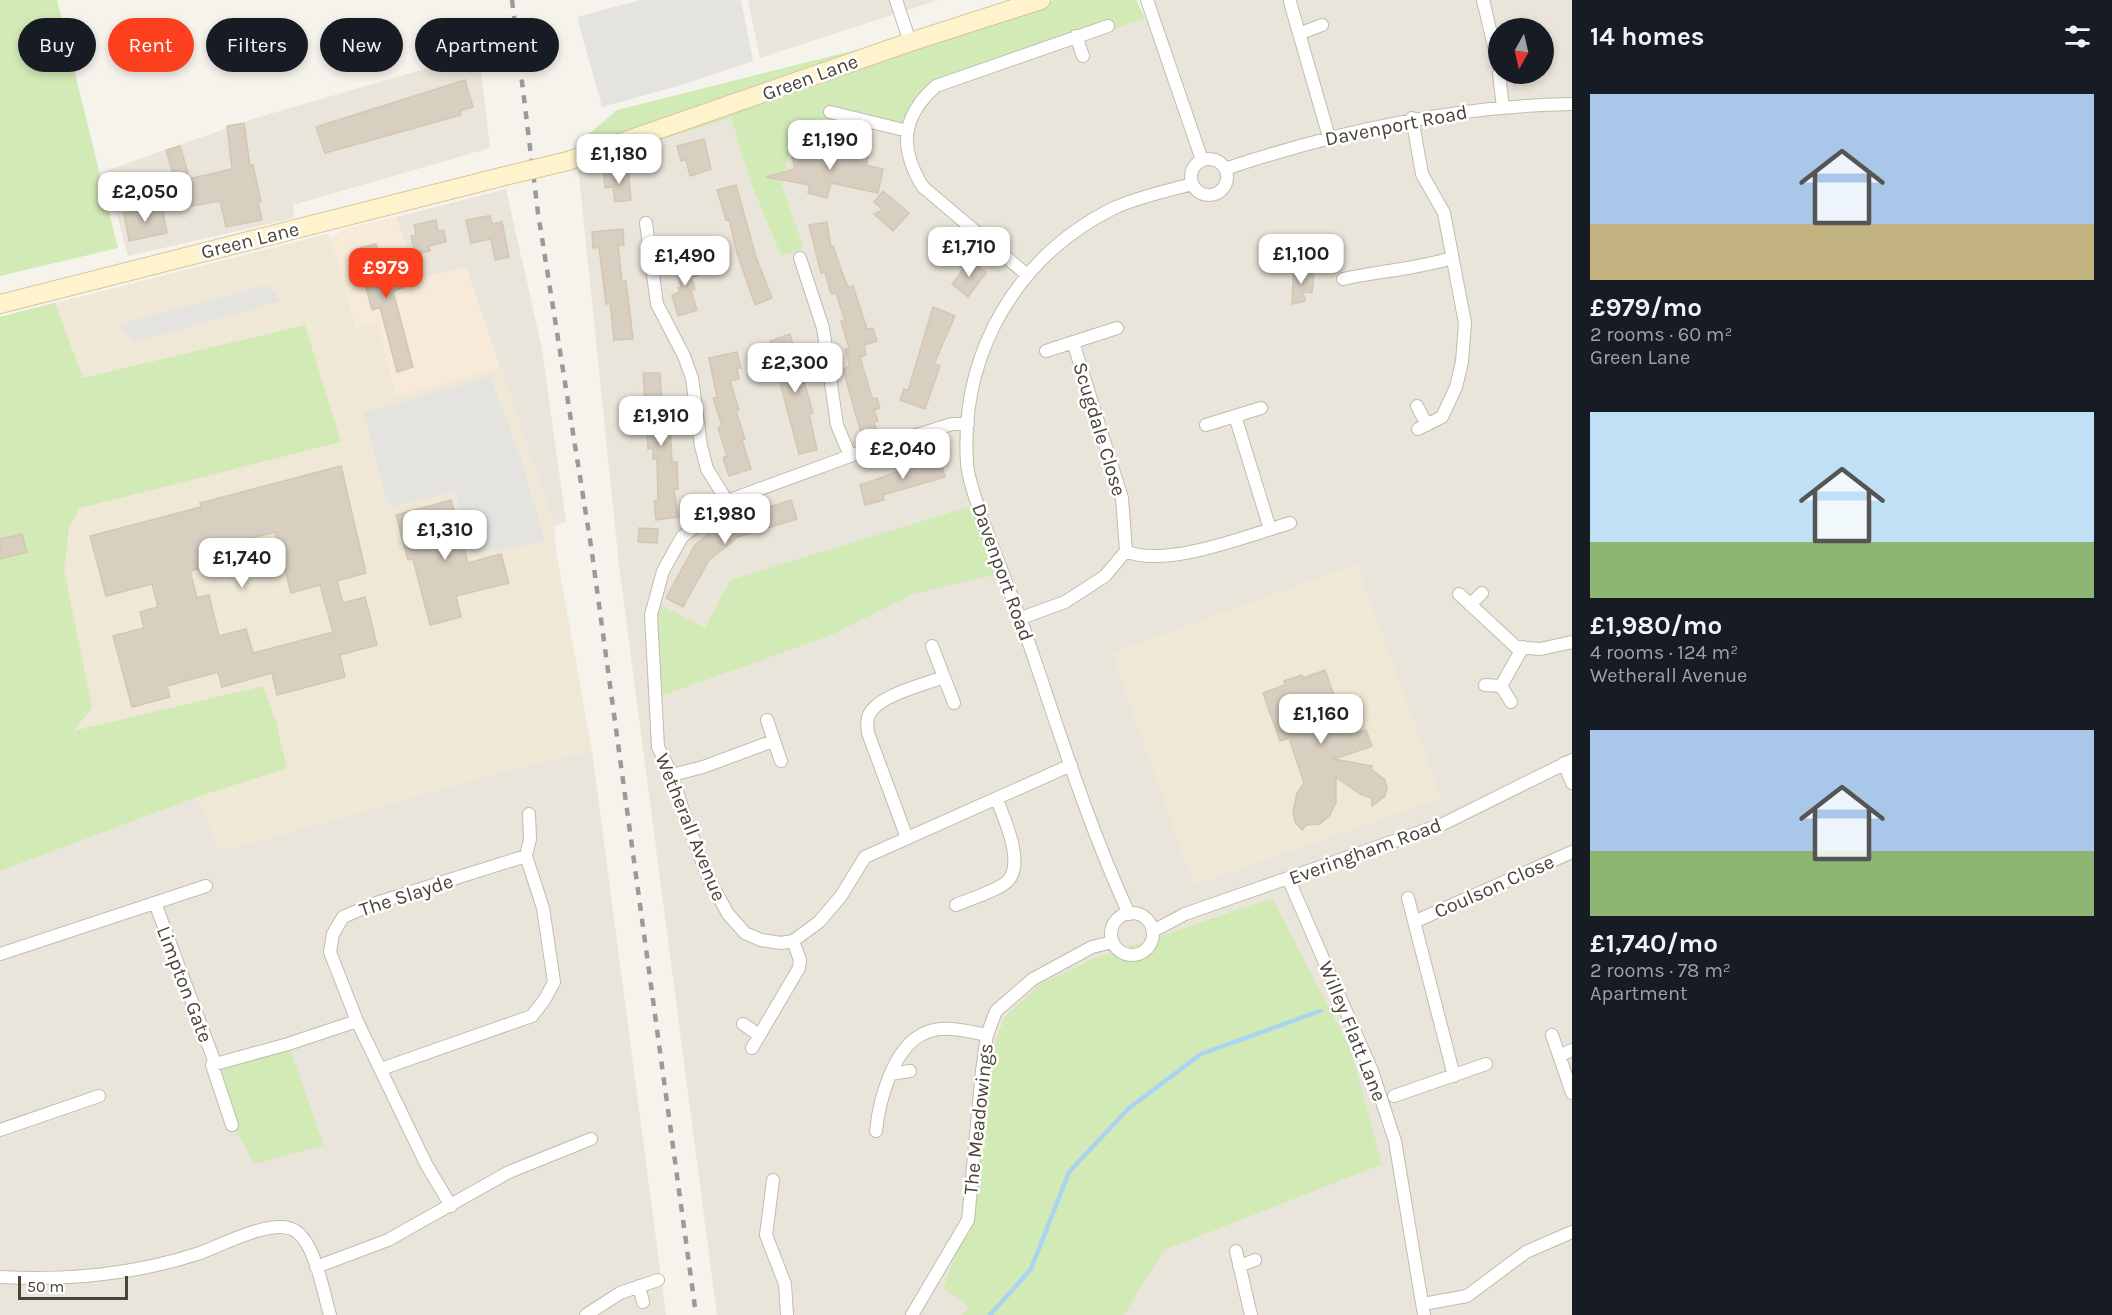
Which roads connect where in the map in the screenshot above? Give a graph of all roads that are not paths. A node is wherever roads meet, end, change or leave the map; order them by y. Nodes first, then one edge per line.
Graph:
1 (896, 0) edge
2 (1041, 0) edge
3 (1147, 0) edge
4 (1483, 0) edge
5 (1290, 2) dead end
6 (1488, 21) edge
7 (1322, 25) dead end
8 (1108, 26) dead end
9 (1301, 33) junction
10 (1076, 36) junction
11 (910, 42) junction
12 (1083, 56) dead end
13 (1500, 84) edge
14 (1572, 104) edge
15 (1503, 107) junction
16 (831, 112) dead end
17 (1412, 118) junction
18 (858, 120) junction
19 (908, 131) junction
20 (1329, 137) junction
21 (854, 138) dead end
22 (1202, 160) junction
23 (1225, 169) junction
24 (1192, 184) junction
25 (646, 223) dead end
26 (668, 258) dead end
27 (800, 258) dead end
28 (1452, 258) junction
29 (651, 260) junction
30 (1353, 263) dead end
31 (1026, 274) junction
32 (1359, 276) junction
33 (1343, 279) dead end
34 (0, 303) edge
35 (1117, 328) dead end
36 (1074, 342) junction
37 (1046, 351) dead end
38 (1416, 406) dead end
39 (1261, 408) dead end
40 (1235, 416) junction
41 (968, 424) junction
42 (1206, 425) dead end
43 (850, 456) junction
44 (727, 501) junction
45 (1290, 523) dead end
46 (1270, 529) junction
47 (1126, 551) junction
48 (1482, 593) dead end
49 (1459, 594) dead end
50 (1470, 605) junction
51 (1020, 618) junction
52 (1572, 642) edge
53 (933, 646) dead end
54 (1523, 647) junction
55 (944, 677) junction
56 (1485, 685) dead end
57 (1501, 686) junction
58 (1511, 702) dead end
59 (954, 703) dead end
60 (767, 720) dead end
61 (773, 741) junction
62 (781, 761) dead end
63 (1568, 761) edge
64 (1071, 765) junction
65 (672, 775) junction
66 (1572, 783) edge
67 (997, 800) junction
68 (529, 814) dead end
69 (907, 838) junction
70 (1572, 852) edge
71 (526, 856) junction
72 (1288, 878) junction
73 (206, 886) dead end
74 (1408, 898) dead end
75 (155, 903) junction
76 (956, 905) dead end
77 (1129, 914) junction
78 (1416, 921) junction
79 (1153, 931) junction
80 (793, 940) junction
81 (1113, 942) junction
82 (0, 954) edge
83 (357, 1021) junction
84 (743, 1024) dead end
85 (759, 1035) junction
86 (987, 1035) junction
87 (1552, 1035) dead end
88 (752, 1048) dead end
89 (1572, 1050) edge
90 (1559, 1056) junction
91 (1486, 1064) dead end
92 (212, 1065) junction
93 (381, 1069) junction
94 (910, 1071) dead end
95 (891, 1074) junction
96 (1454, 1076) junction
97 (1572, 1093) edge
98 (99, 1096) dead end
99 (1395, 1096) dead end
100 (232, 1125) dead end
101 (0, 1130) edge
102 (876, 1131) dead end
103 (591, 1139) dead end
104 (773, 1180) dead end
105 (451, 1206) junction
106 (1572, 1232) edge
107 (1236, 1251) dead end
108 (1255, 1260) dead end
109 (1239, 1266) junction
110 (316, 1267) junction
111 (0, 1277) edge
112 (658, 1280) dead end
113 (639, 1286) junction
114 (643, 1302) dead end
115 (1423, 1310) edge
116 (330, 1315) edge
117 (586, 1315) edge
118 (787, 1315) edge
119 (912, 1315) edge
120 (1251, 1315) edge

1 - 11 street
2 - 11 main road, Green Lane
3 - 22 street
4 - 6 street
5 - 9 street
7 - 9 street
8 - 10 street
9 - 20 street
10 - 12 street
10 - 19 street
11 - 34 main road, Green Lane, bridge
13 - 15 street
14 - 15 street, Davenport Road
15 - 17 street, Davenport Road
16 - 18 street
17 - 20 street, Davenport Road
17 - 28 street
18 - 19 street
18 - 21 street
19 - 31 street
20 - 23 street, Davenport Road
22 - 23 street
22 - 24 street
23 - 24 street
24 - 31 street, Davenport Road
25 - 29 street
26 - 29 street
27 - 43 street
28 - 32 street
28 - 38 street
29 - 44 street
30 - 32 street
31 - 41 street, Davenport Road
32 - 33 street
35 - 36 street, Scugdale Close
36 - 37 street, Scugdale Close
36 - 47 street, Scugdale Close
39 - 40 street
40 - 42 street
40 - 46 street
41 - 43 street, Wetherall Avenue
41 - 51 street, Davenport Road
43 - 44 street, Wetherall Avenue
44 - 65 street, Wetherall Avenue
45 - 46 street
46 - 47 street
47 - 51 street
48 - 50 street
49 - 50 street
50 - 54 street
51 - 64 street, Davenport Road
52 - 54 street
53 - 55 street
54 - 57 street
55 - 59 street
55 - 69 street
56 - 57 street
57 - 58 street
60 - 61 street
61 - 62 street
61 - 65 street
63 - 66 street
63 - 72 street, Everingham Road
64 - 67 street
64 - 77 street, Davenport Road
65 - 80 street, Wetherall Avenue
67 - 69 street
67 - 76 street
68 - 71 street
69 - 80 street
70 - 78 street, Coulson Close
71 - 83 street, The Slayde
71 - 93 street
72 - 79 street, Everingham Road
72 - 115 street, Willey Flatt Lane
73 - 75 street, Limpton Gate
74 - 78 street, Coulson Close
75 - 82 street, Limpton Gate
75 - 92 street, Limpton Gate
77 - 79 street
77 - 81 street
78 - 96 street, Coulson Close
79 - 81 street
80 - 85 street
81 - 86 street, The Meadowings
83 - 92 street, Limpton Gate
83 - 93 street, The Slayde
84 - 85 street
85 - 88 street
86 - 95 street
86 - 119 street, The Meadowings
87 - 90 street
89 - 90 street
90 - 97 street
91 - 96 street
92 - 100 street, Limpton Gate
93 - 105 street, The Slayde
94 - 95 street
95 - 102 street
96 - 99 street
98 - 101 street
103 - 105 street
104 - 118 street
105 - 110 street
106 - 115 street
107 - 109 street
108 - 109 street
109 - 120 street
110 - 111 street
110 - 116 street
112 - 113 street
113 - 114 street
113 - 117 street

